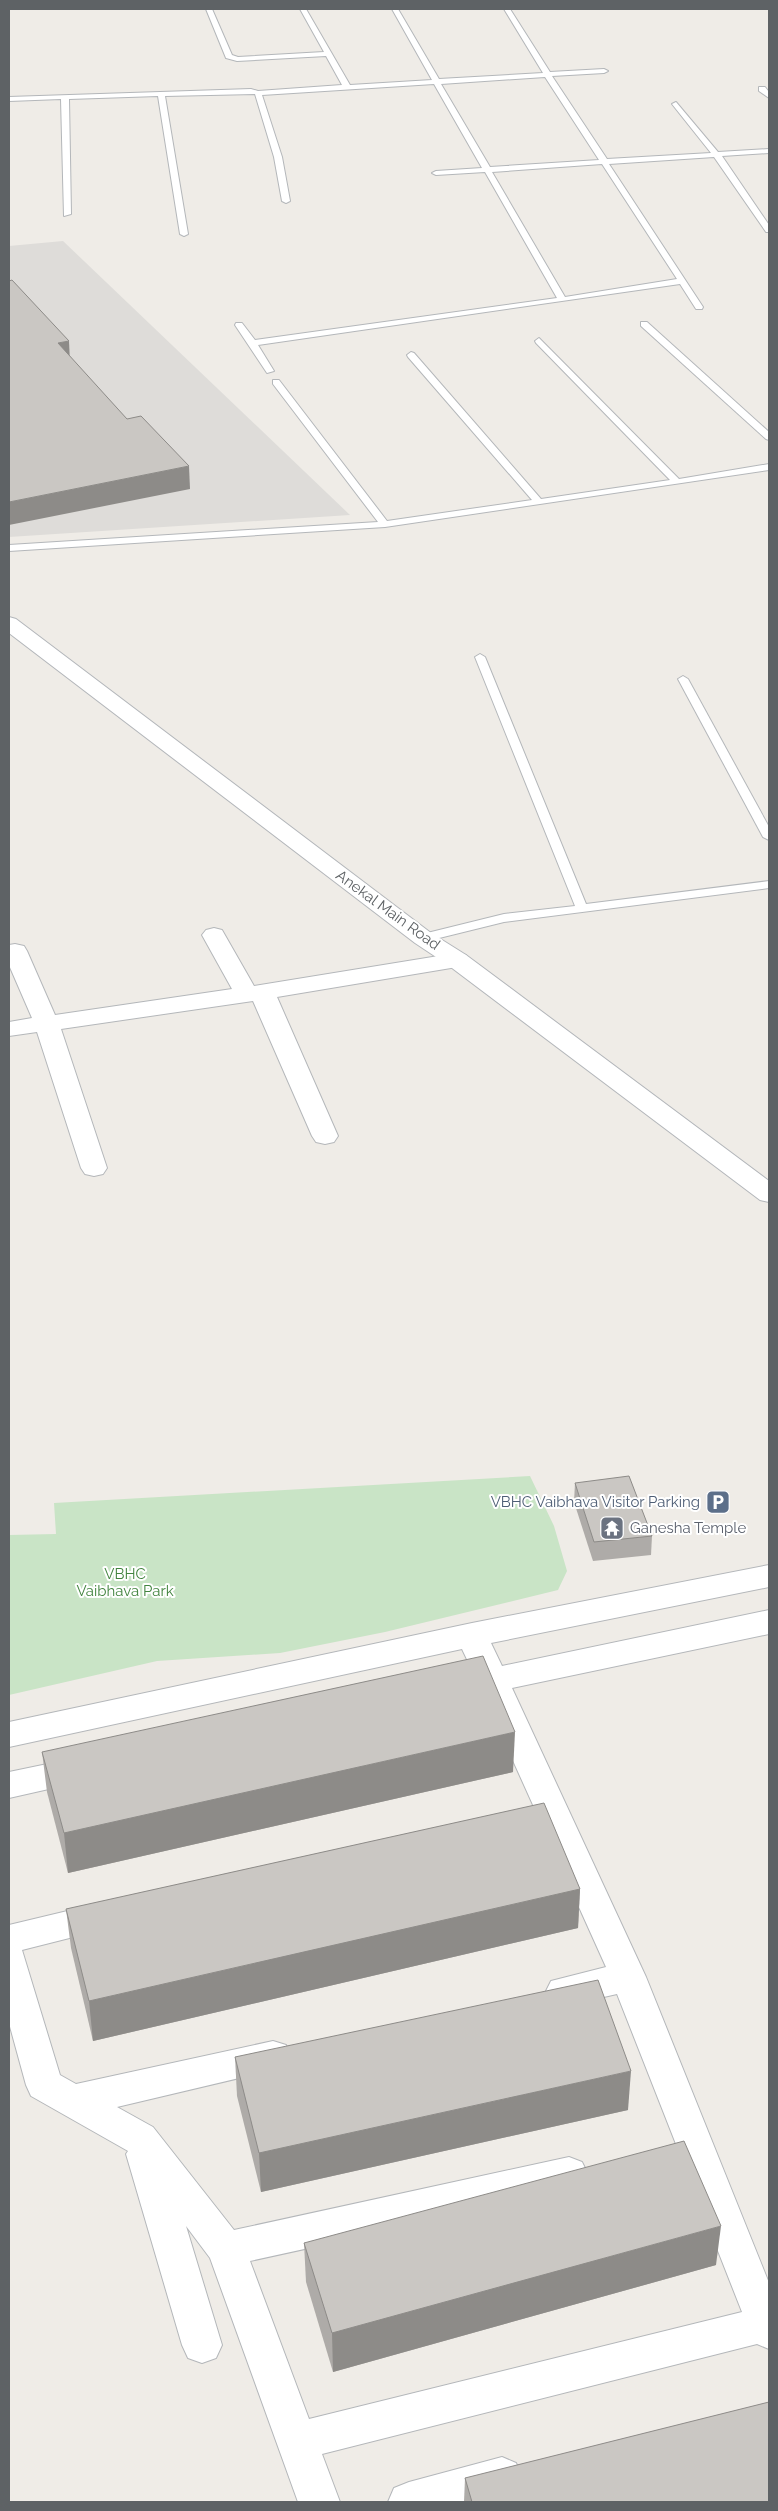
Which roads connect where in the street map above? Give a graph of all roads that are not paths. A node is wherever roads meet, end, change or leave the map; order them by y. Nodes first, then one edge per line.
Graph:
1 (209, 9) edge
2 (304, 9) edge
3 (395, 9) edge
4 (507, 9) edge
5 (330, 54) junction
6 (604, 70) dead end
7 (547, 74) junction
8 (437, 81) junction
9 (347, 87) junction
10 (762, 89) dead end
11 (258, 93) junction
12 (161, 94) junction
13 (769, 96) edge
14 (65, 97) junction
15 (9, 99) edge
16 (676, 104) dead end
17 (769, 151) edge
18 (716, 154) junction
19 (603, 162) junction
20 (487, 170) junction
21 (436, 173) dead end
22 (286, 201) dead end
23 (67, 214) dead end
24 (769, 230) edge
25 (184, 234) dead end
26 (682, 282) junction
27 (562, 300) junction
28 (699, 307) dead end
29 (644, 324) dead end
30 (239, 326) dead end
31 (538, 341) dead end
32 (253, 343) junction
33 (411, 355) dead end
34 (270, 371) dead end
35 (276, 382) dead end
36 (769, 438) edge
37 (769, 467) edge
38 (677, 482) junction
39 (538, 502) junction
40 (386, 524) junction
41 (9, 548) edge
42 (9, 623) edge
43 (480, 657) dead end
44 (683, 679) dead end
45 (769, 837) edge
46 (769, 885) edge
47 (581, 908) junction
48 (214, 935) dead end
49 (423, 938) junction
50 (15, 951) dead end
51 (458, 960) junction
52 (254, 992) junction
53 (47, 1025) junction
54 (9, 1029) edge
55 (325, 1136) dead end
56 (94, 1168) dead end
57 (769, 1194) edge
58 (769, 1576) edge
59 (769, 1622) edge
60 (472, 1635) junction
61 (493, 1680) junction
62 (425, 1694) edge
63 (9, 1734) edge
64 (106, 1764) edge
65 (9, 1785) edge
66 (133, 1910) edge
67 (9, 1939) edge
68 (9, 1959) edge
69 (628, 1976) junction
70 (530, 1998) edge
71 (306, 2048) edge
72 (72, 2101) junction
73 (140, 2138) junction
74 (600, 2167) edge
75 (226, 2249) junction
76 (768, 2327) edge
77 (202, 2344) dead end
78 (296, 2441) junction
79 (532, 2469) edge
80 (319, 2502) edge
81 (409, 2502) edge

1 - 5 lane
2 - 5 lane
3 - 8 lane
4 - 7 lane
5 - 9 lane
6 - 7 lane
7 - 8 lane
7 - 19 lane
8 - 9 lane
8 - 20 lane
9 - 11 lane
10 - 13 lane
11 - 12 lane
11 - 22 lane
12 - 14 lane
12 - 25 lane
14 - 15 lane
14 - 23 lane
16 - 18 lane
17 - 18 lane
18 - 19 lane
18 - 24 lane
19 - 20 lane
19 - 26 lane
20 - 21 lane
20 - 27 lane
26 - 27 lane
26 - 28 lane
27 - 32 lane
29 - 36 lane
30 - 32 lane
31 - 38 lane
32 - 34 lane
33 - 39 lane
35 - 40 lane
37 - 38 lane
38 - 39 lane
39 - 40 lane
40 - 41 lane
42 - 49 street, Anekal Main Road
43 - 47 lane
44 - 45 lane
46 - 47 lane
47 - 49 lane
48 - 52 street
49 - 51 street, Anekal Main Road
50 - 53 street
51 - 52 street
51 - 57 street, Anekal Main Road
52 - 53 street
52 - 55 street
53 - 54 street
53 - 56 street
58 - 60 street
59 - 61 street
60 - 61 street
60 - 63 street
61 - 62 street
61 - 69 street
64 - 65 street
66 - 67 street
68 - 72 street
69 - 70 street
69 - 76 street
71 - 72 street
72 - 73 street
73 - 75 street
73 - 77 street
74 - 75 street
75 - 78 street
76 - 78 street
78 - 80 street
79 - 81 street

